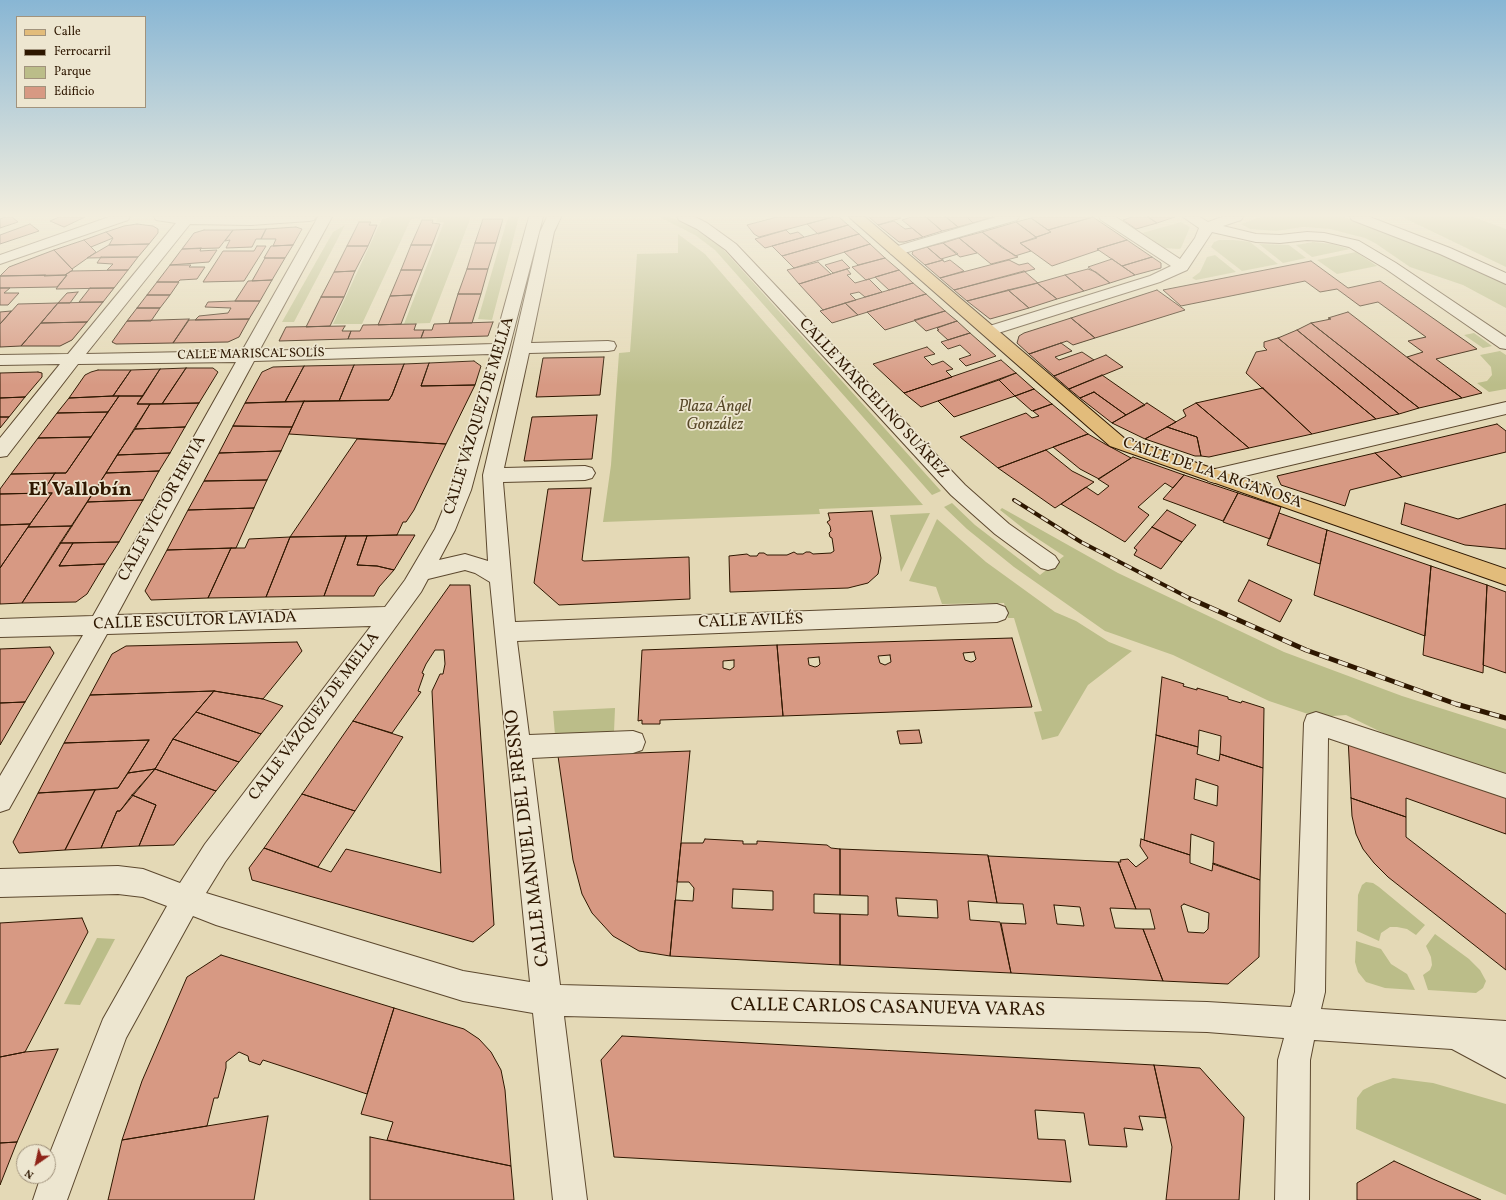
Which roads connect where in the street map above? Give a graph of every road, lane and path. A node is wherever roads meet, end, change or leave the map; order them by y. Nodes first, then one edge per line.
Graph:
1 (143, 273) edge
2 (294, 273) edge
3 (521, 273) edge
4 (538, 273) edge
5 (756, 273) edge
6 (922, 273) edge
7 (1168, 273) edge
8 (1401, 273) edge
9 (1497, 273) edge
10 (1506, 278) edge
11 (989, 331) junction
12 (1506, 344) edge
13 (608, 346) dead end
14 (522, 348) junction
15 (501, 349) junction
16 (248, 356) junction
17 (73, 359) junction
18 (0, 360) edge
19 (1506, 408) edge
20 (0, 451) edge
21 (585, 473) dead end
22 (493, 475) junction
23 (1215, 476) junction
24 (1048, 562) dead end
25 (1473, 565) junction
26 (1506, 569) edge
27 (422, 572) junction
28 (1506, 577) edge
29 (500, 578) junction
30 (997, 613) dead end
31 (390, 616) junction
32 (99, 625) junction
33 (0, 628) edge
34 (505, 632) junction
35 (633, 742) dead end
36 (518, 747) junction
37 (1506, 786) edge
38 (0, 800) edge
39 (0, 883) edge
40 (186, 900) junction
41 (548, 1000) junction
42 (1304, 1022) junction
43 (1454, 1034) junction
44 (1506, 1037) edge
45 (1506, 1062) edge
46 (50, 1200) edge
47 (570, 1200) edge
48 (1292, 1200) edge

1 - 17 street
2 - 16 street, CALLE VÍCTOR HEVIA
3 - 15 street, CALLE VÁZQUEZ DE MELLA
4 - 14 street, CALLE VÁZQUEZ DE MELLA
5 - 24 street, CALLE MARCELINO SUÁREZ
6 - 11 main road, CALLE DE LA ARGAÑOSA
7 - 11 street
8 - 12 street
9 - 10 street
11 - 23 main road, CALLE DE LA ARGAÑOSA
13 - 14 street
14 - 22 street, CALLE VÁZQUEZ DE MELLA
15 - 16 street, CALLE MARISCAL SOLÍS
15 - 27 street, CALLE VÁZQUEZ DE MELLA
16 - 17 street, CALLE MARISCAL SOLÍS
16 - 32 street, CALLE VÍCTOR HEVIA
17 - 18 street, CALLE MARISCAL SOLÍS
17 - 20 street
19 - 23 street
21 - 22 street
22 - 29 street, CALLE MANUEL DEL FRESNO
23 - 25 main road, CALLE DE LA ARGAÑOSA
25 - 26 main road, CALLE DE LA ARGAÑOSA
25 - 28 main road, CALLE DE LA ARGAÑOSA
27 - 29 street
27 - 31 street, CALLE VÁZQUEZ DE MELLA
29 - 34 street, CALLE MANUEL DEL FRESNO
30 - 34 street, CALLE AVILÉS
31 - 32 street, CALLE ESCULTOR LAVIADA
31 - 40 street, CALLE VÁZQUEZ DE MELLA
32 - 33 street, CALLE ESCULTOR LAVIADA
32 - 38 street, CALLE VÍCTOR HEVIA
34 - 36 street, CALLE MANUEL DEL FRESNO
35 - 36 street
36 - 41 street, CALLE MANUEL DEL FRESNO
37 - 42 street
39 - 40 street, CALLE CARLOS CASANUEVA VARAS
40 - 41 street, CALLE CARLOS CASANUEVA VARAS
40 - 46 street, CALLE VÁZQUEZ DE MELLA
41 - 42 street, CALLE CARLOS CASANUEVA VARAS
41 - 47 street, CALLE MANUEL DEL FRESNO
42 - 43 street, CALLE CARLOS CASANUEVA VARAS
42 - 48 street
43 - 44 street, CALLE CARLOS CASANUEVA VARAS
43 - 45 street

